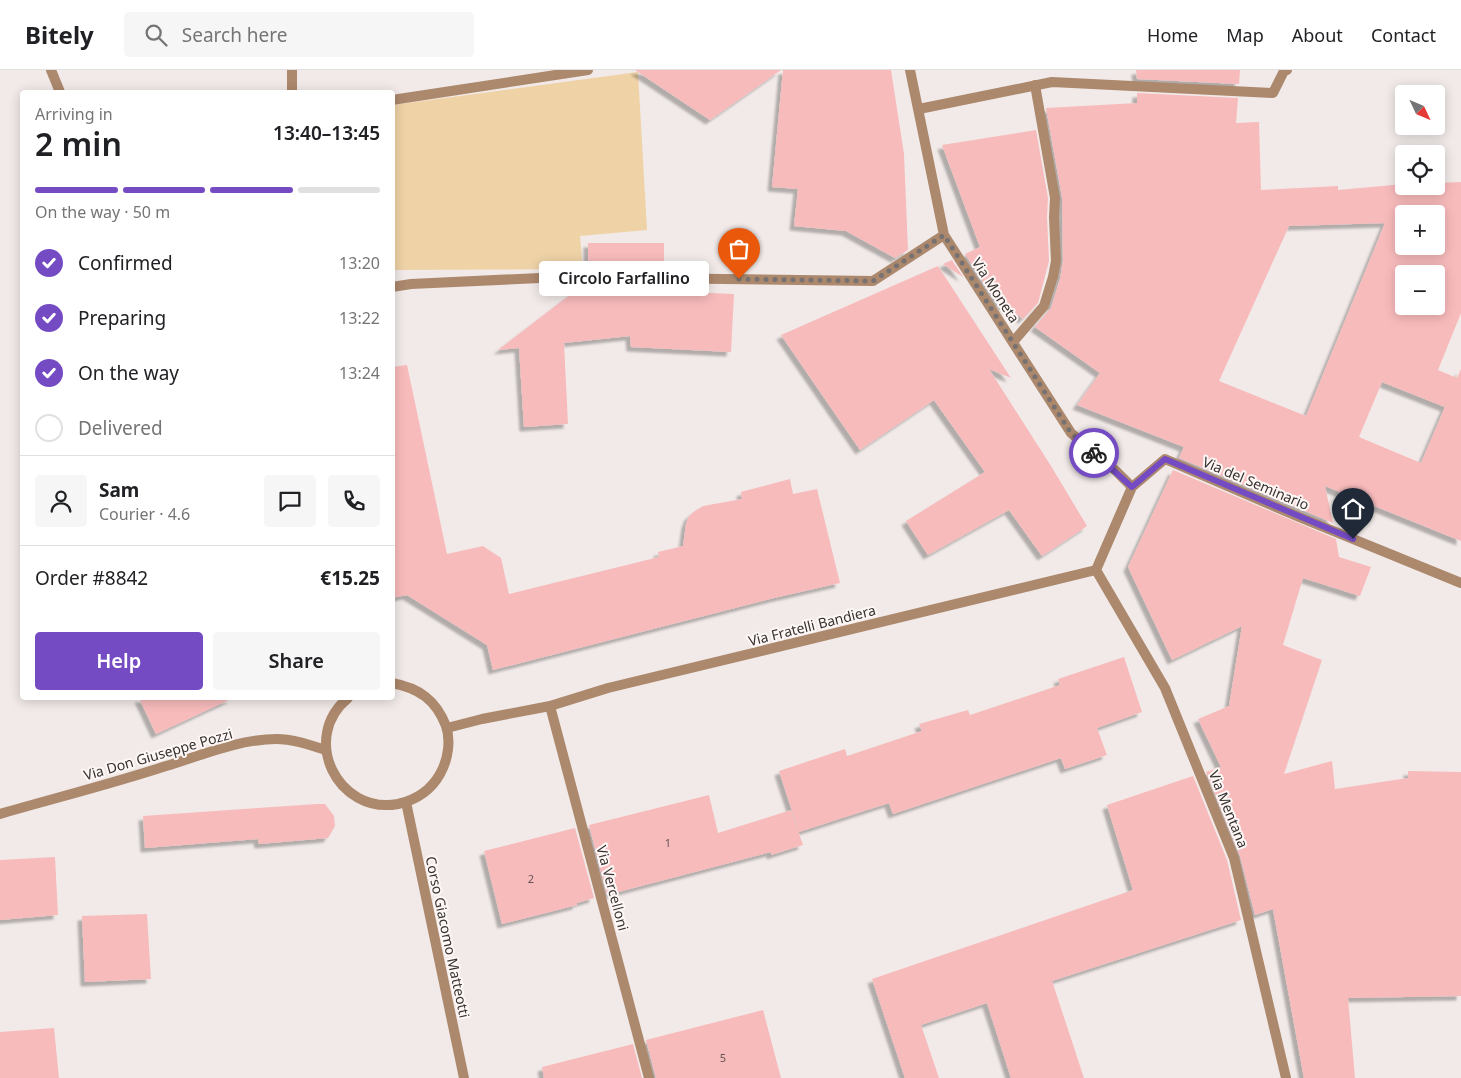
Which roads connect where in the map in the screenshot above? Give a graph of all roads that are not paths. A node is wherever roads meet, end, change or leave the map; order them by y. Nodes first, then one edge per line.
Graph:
1 (51, 70) edge
2 (292, 70) edge
3 (588, 70) edge
4 (910, 70) edge
5 (1286, 70) edge
6 (1035, 85) junction
7 (59, 90) edge
8 (292, 90) edge
9 (395, 100) edge
10 (919, 109) junction
11 (944, 235) junction
12 (395, 287) edge
13 (1013, 342) junction
14 (1132, 487) junction
15 (1096, 570) junction
16 (1461, 583) edge
17 (395, 684) edge
18 (345, 700) edge
19 (550, 706) junction
20 (447, 728) junction
21 (326, 750) junction
22 (406, 802) junction
23 (0, 814) edge
24 (464, 1078) edge
25 (649, 1078) edge
26 (1286, 1078) edge

1 - 7 street
2 - 8 street
3 - 9 street
4 - 10 street, Via Moneta
5 - 6 street
6 - 10 street
6 - 13 street
10 - 11 street, Via Moneta
11 - 12 street
11 - 13 street, Via Moneta
13 - 14 street, Via Moneta
14 - 15 street
14 - 16 street, Via del Seminario
15 - 19 street, Via Fratelli Bandiera
15 - 26 street, Via Mentana
17 - 20 street
18 - 21 street
19 - 20 street, Via Fratelli Bandiera
19 - 25 street, Via Vercelloni
20 - 22 street
21 - 22 street
21 - 23 street, Via Don Giuseppe Pozzi
22 - 24 street, Corso Giacomo Matteotti

